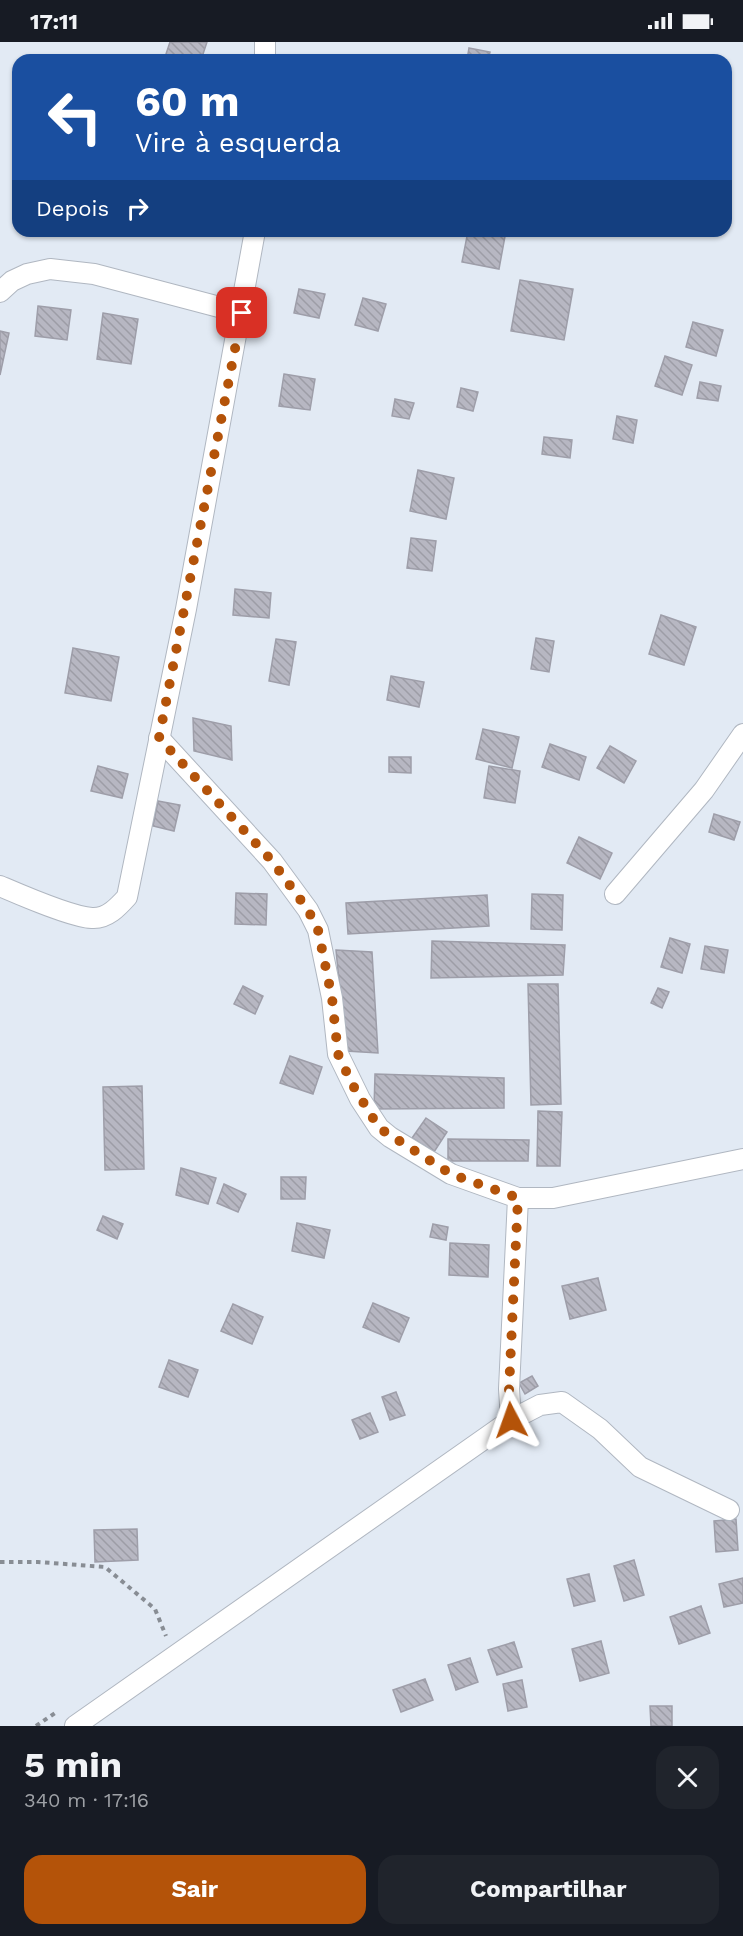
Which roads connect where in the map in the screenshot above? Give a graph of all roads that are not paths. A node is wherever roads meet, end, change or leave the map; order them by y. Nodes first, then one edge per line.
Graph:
1 (254, 237) edge
2 (0, 292) edge
3 (242, 313) junction
4 (743, 734) edge
5 (159, 738) junction
6 (0, 885) edge
7 (615, 894) dead end
8 (743, 1158) edge
9 (518, 1198) junction
10 (511, 1420) junction
11 (729, 1510) dead end
12 (75, 1726) edge

1 - 3 street
2 - 3 street
3 - 5 street
4 - 7 street
5 - 6 street
5 - 9 street
8 - 9 street
9 - 10 street
10 - 11 street
10 - 12 street

